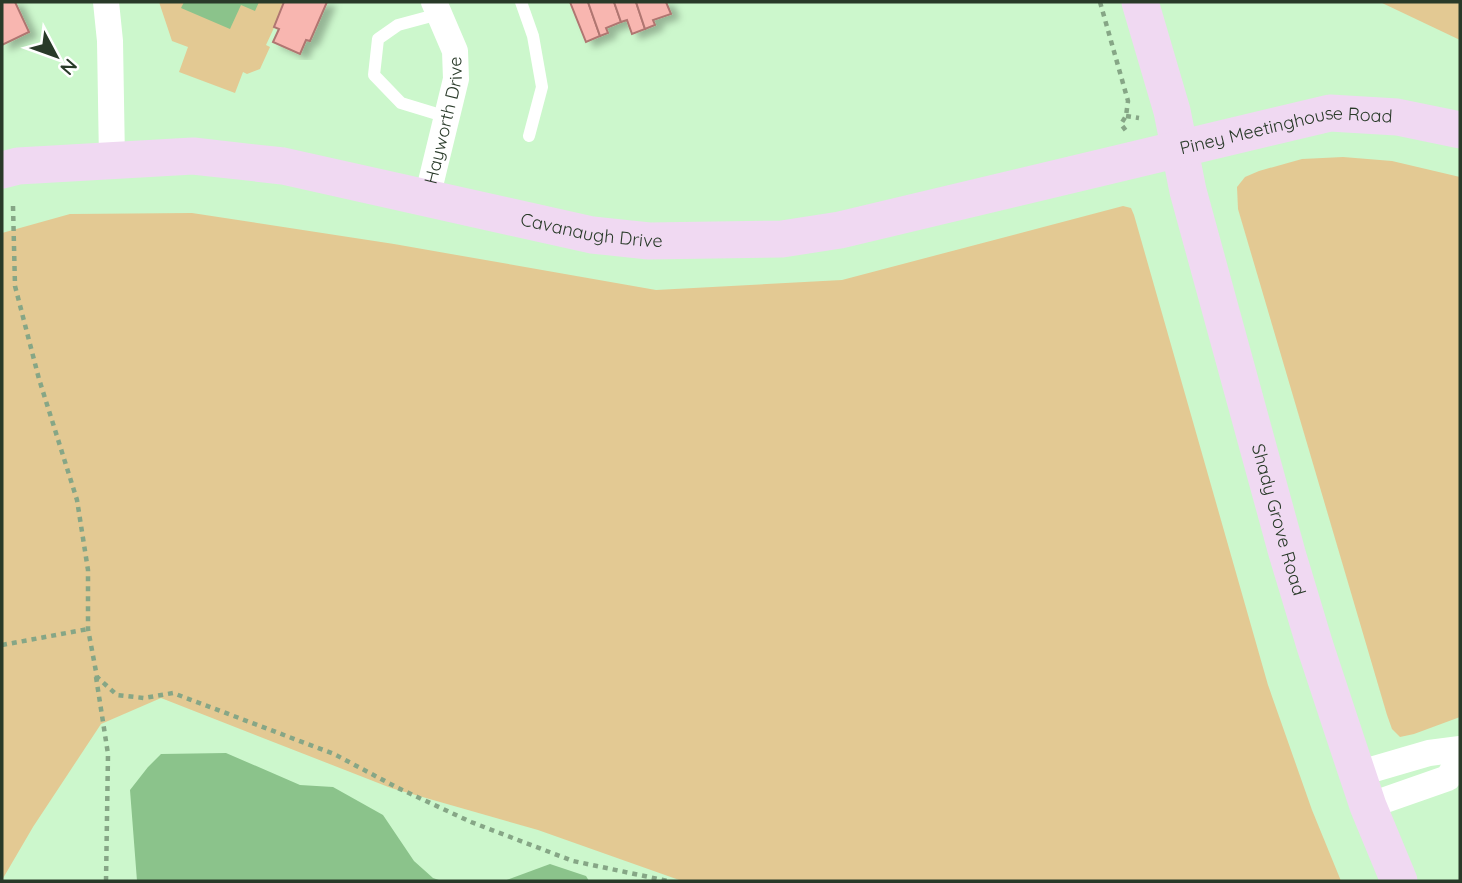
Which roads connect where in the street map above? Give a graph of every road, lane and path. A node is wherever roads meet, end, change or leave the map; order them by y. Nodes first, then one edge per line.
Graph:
1 (106, 2) edge
2 (521, 2) edge
3 (1100, 2) edge
4 (1140, 2) edge
5 (437, 8) edge
6 (1126, 116) junction
7 (447, 117) junction
8 (1139, 118) dead end
9 (1460, 130) edge
10 (1129, 135) dead end
11 (529, 136) dead end
12 (1180, 149) junction
13 (111, 160) junction
14 (2, 170) edge
15 (427, 198) junction
16 (13, 206) dead end
17 (88, 629) junction
18 (2, 645) edge
19 (1460, 749) edge
20 (1460, 758) edge
21 (1363, 790) junction
22 (106, 881) edge
23 (668, 881) edge
24 (1399, 881) edge

1 - 13 street
2 - 11 lane
3 - 6 path
4 - 12 street, Piney Meetinghouse Road
5 - 7 street, Hayworth Drive
5 - 7 lane
6 - 8 path
6 - 10 path
7 - 15 street, Hayworth Drive
9 - 12 street, Piney Meetinghouse Road
12 - 15 street, Cavanaugh Drive
12 - 21 street, Shady Grove Road
13 - 14 street, Cavanaugh Drive
13 - 15 street, Cavanaugh Drive
16 - 17 path
17 - 18 path
17 - 22 path
17 - 23 path
19 - 21 street
20 - 21 street
21 - 24 street, Shady Grove Road

